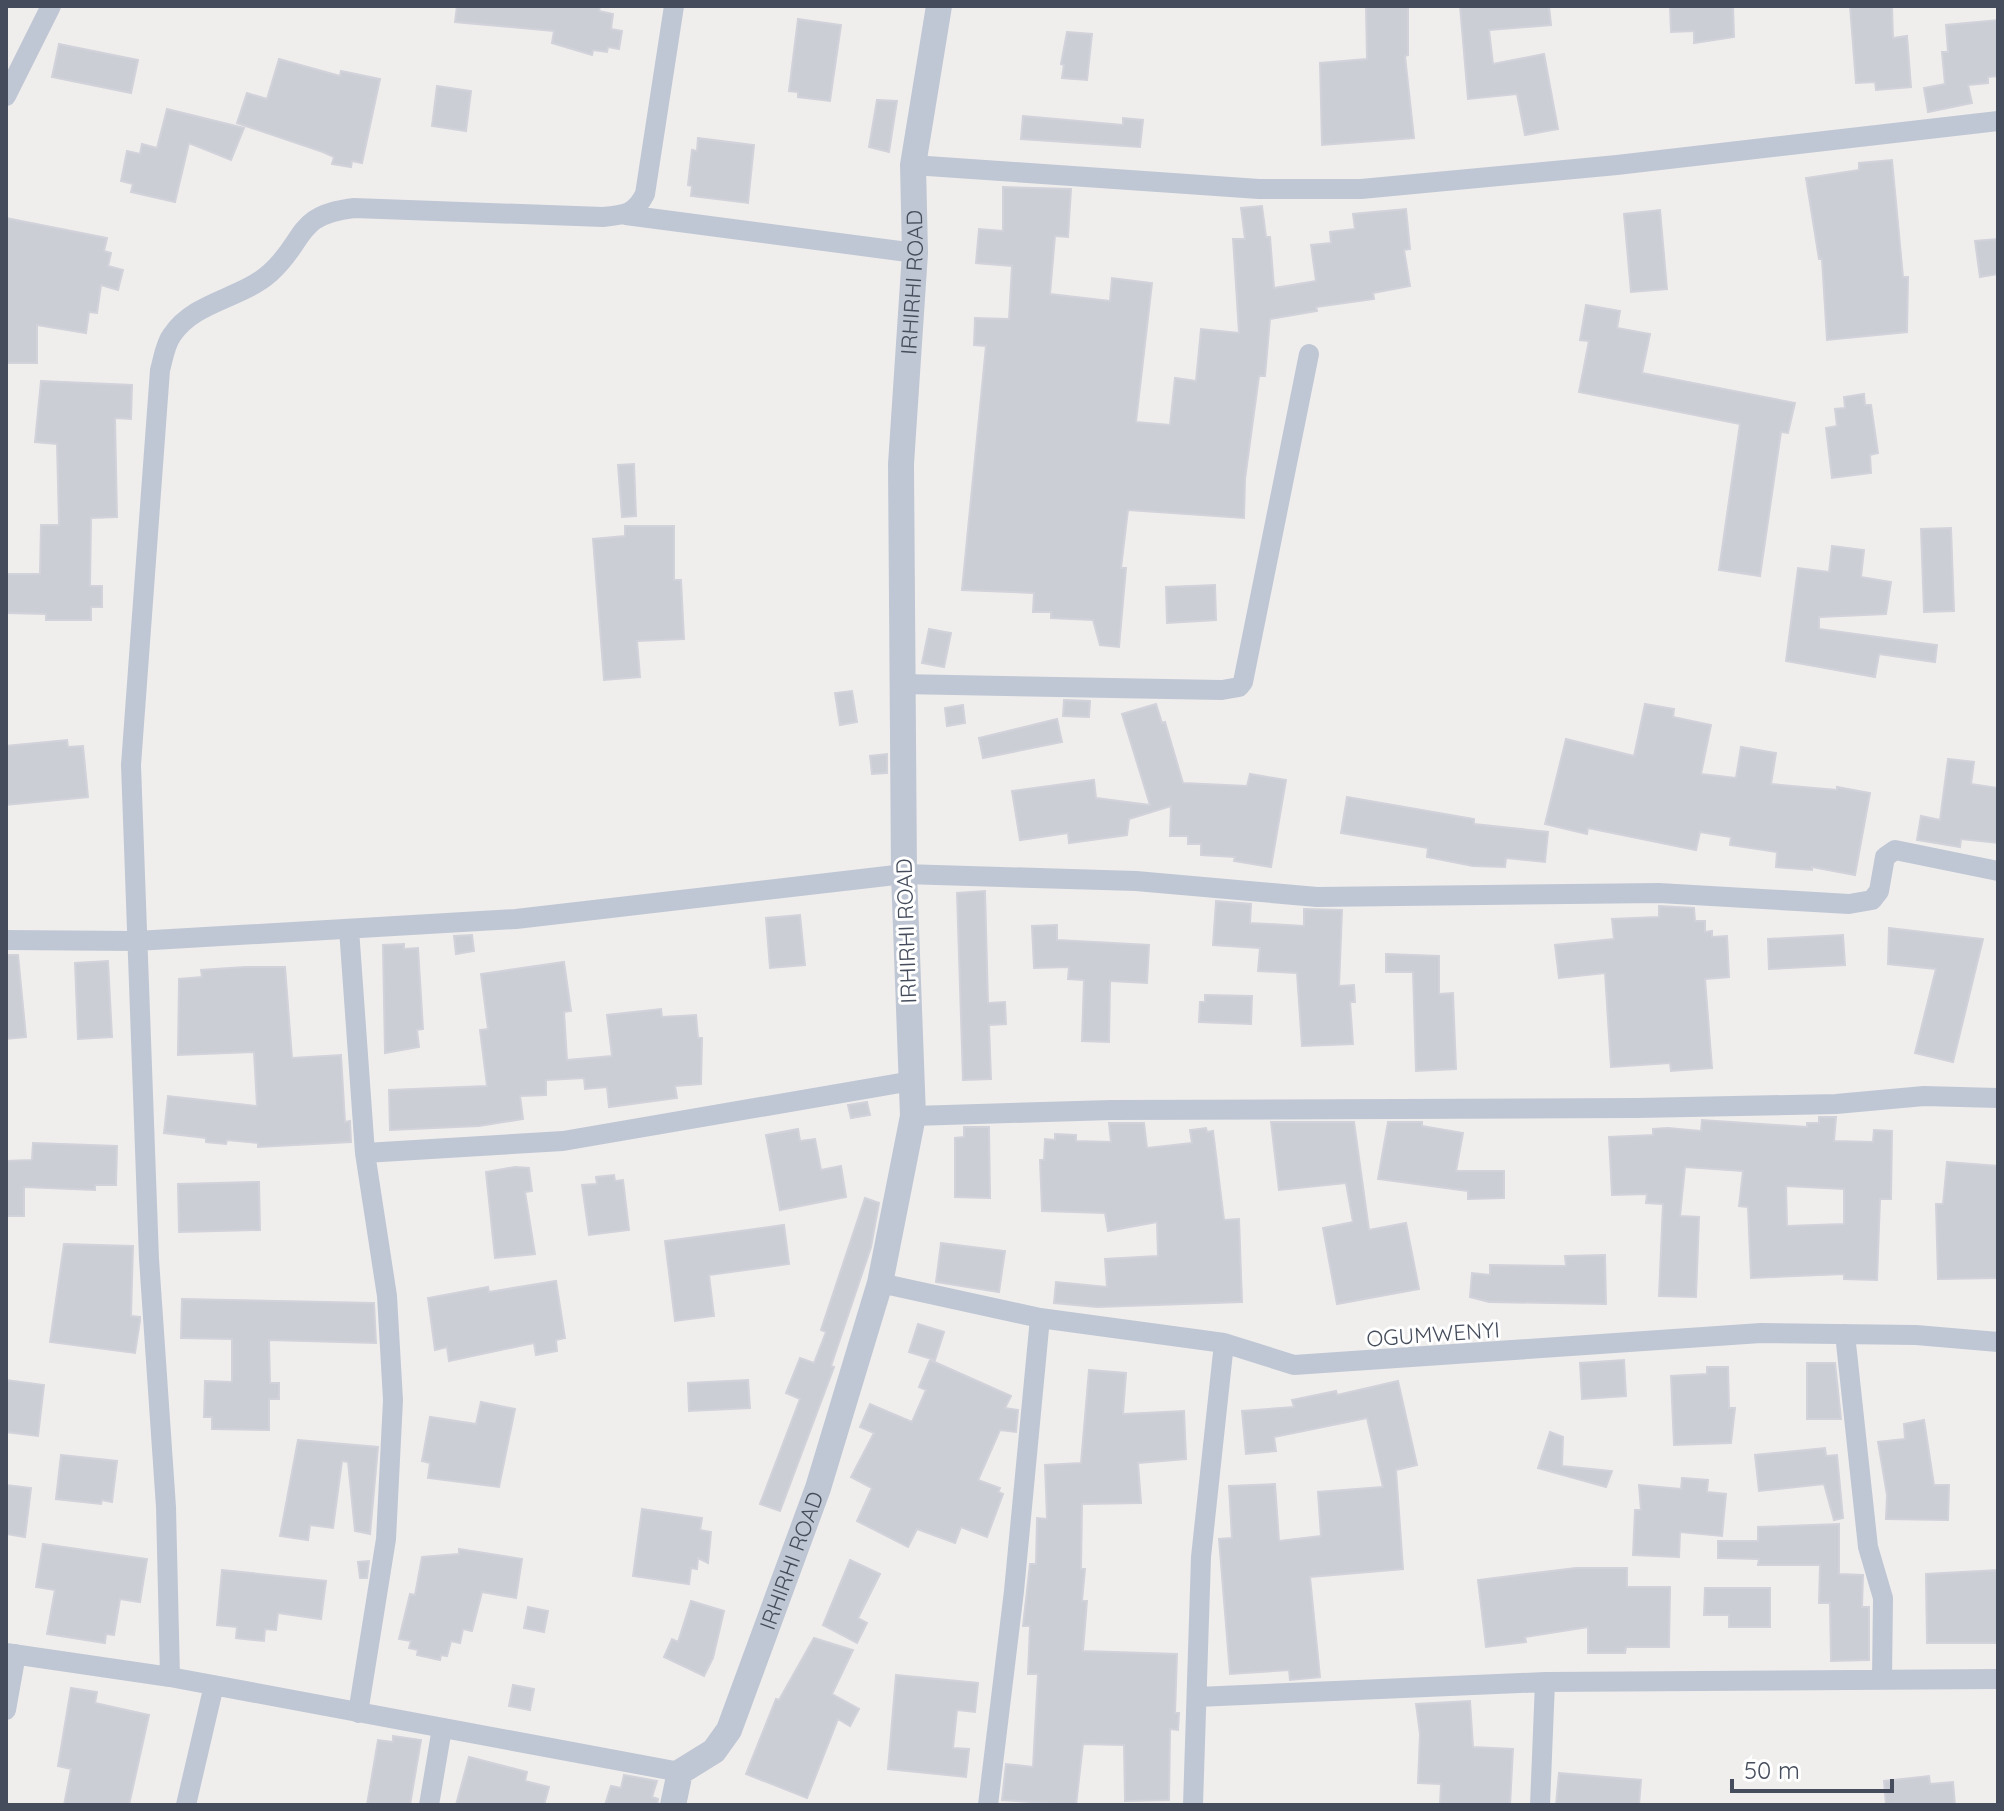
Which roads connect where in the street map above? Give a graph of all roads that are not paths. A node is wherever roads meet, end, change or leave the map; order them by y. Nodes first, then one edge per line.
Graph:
1 (51, 6) edge
2 (674, 6) edge
3 (939, 6) edge
4 (6, 96) edge
5 (1998, 121) edge
6 (913, 165) junction
7 (626, 215) junction
8 (915, 253) junction
9 (1309, 354) dead end
10 (900, 684) junction
11 (1998, 871) edge
12 (904, 874) junction
13 (349, 929) junction
14 (6, 940) edge
15 (136, 941) junction
16 (912, 1081) junction
17 (1998, 1098) edge
18 (913, 1116) junction
19 (365, 1153) junction
20 (880, 1283) junction
21 (1040, 1318) junction
22 (1845, 1334) junction
23 (1998, 1342) edge
24 (1224, 1343) junction
25 (11, 1654) edge
26 (170, 1677) junction
27 (1998, 1679) edge
28 (1882, 1680) junction
29 (1545, 1682) junction
30 (214, 1685) junction
31 (1197, 1697) junction
32 (6, 1710) edge
33 (358, 1713) junction
34 (442, 1728) junction
35 (680, 1772) junction
36 (186, 1805) edge
37 (429, 1805) edge
38 (673, 1805) edge
39 (988, 1805) edge
40 (1193, 1805) edge
41 (1540, 1805) edge

1 - 4 street
2 - 7 street
3 - 6 street, IRHIRHI ROAD
5 - 6 street
6 - 8 street, IRHIRHI ROAD
7 - 8 street
7 - 15 street
8 - 10 street, IRHIRHI ROAD
9 - 10 street
10 - 12 street, IRHIRHI ROAD
11 - 12 street
12 - 13 street
12 - 16 street, IRHIRHI ROAD
13 - 15 street
13 - 19 street
14 - 15 street
15 - 26 street
16 - 18 street, IRHIRHI ROAD
16 - 19 street
17 - 18 street
18 - 20 street, IRHIRHI ROAD
19 - 33 street
20 - 21 street, OGUMWENYI
20 - 35 street, IRHIRHI ROAD
21 - 24 street, OGUMWENYI
21 - 39 street
22 - 23 street, OGUMWENYI
22 - 24 street, OGUMWENYI
22 - 28 street
24 - 31 street
25 - 26 street
25 - 32 street
26 - 30 street
27 - 28 street
28 - 29 street
29 - 31 street
29 - 41 street
30 - 33 street
30 - 36 street
31 - 40 street
33 - 34 street
34 - 35 street
34 - 37 street
35 - 38 street

